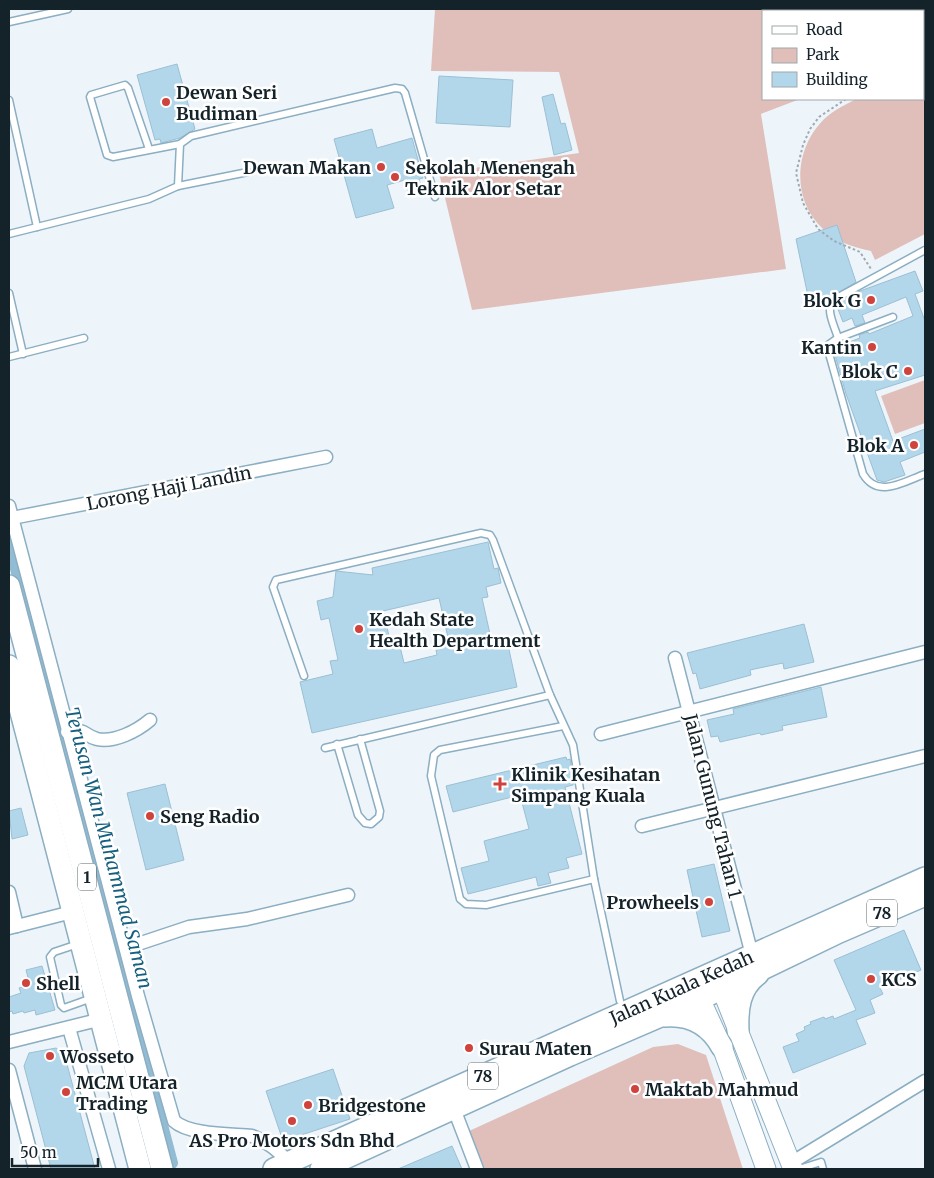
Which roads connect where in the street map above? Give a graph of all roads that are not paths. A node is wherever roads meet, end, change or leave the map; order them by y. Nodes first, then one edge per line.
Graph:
1 (68, 9) edge
2 (9, 22) edge
3 (9, 100) edge
4 (180, 144) junction
5 (149, 149) junction
6 (248, 172) dead end
7 (178, 186) junction
8 (435, 197) dead end
9 (37, 227) junction
10 (9, 234) edge
11 (925, 250) edge
12 (9, 293) edge
13 (893, 317) dead end
14 (16, 325) junction
15 (9, 326) edge
16 (84, 338) dead end
17 (838, 338) junction
18 (24, 354) junction
19 (9, 357) edge
20 (326, 457) dead end
21 (925, 474) edge
22 (10, 512) edge
23 (9, 586) edge
24 (925, 652) edge
25 (675, 658) dead end
26 (9, 666) edge
27 (304, 676) dead end
28 (550, 695) junction
29 (689, 712) junction
30 (150, 720) dead end
31 (563, 726) junction
32 (67, 732) junction
33 (601, 734) dead end
34 (360, 739) junction
35 (337, 744) junction
36 (325, 748) dead end
37 (925, 756) edge
38 (713, 808) junction
39 (642, 826) dead end
40 (925, 878) edge
41 (594, 880) junction
42 (9, 892) edge
43 (925, 894) edge
44 (348, 895) dead end
45 (72, 912) junction
46 (13, 927) edge
47 (81, 943) junction
48 (126, 948) junction
49 (758, 962) junction
50 (718, 981) junction
51 (696, 991) junction
52 (96, 997) junction
53 (620, 1001) junction
54 (661, 1017) junction
55 (102, 1019) junction
56 (68, 1028) junction
57 (738, 1031) junction
58 (9, 1042) edge
59 (551, 1046) junction
60 (722, 1047) junction
61 (9, 1070) edge
62 (925, 1081) edge
63 (454, 1109) junction
64 (281, 1165) edge
65 (794, 1167) edge
66 (35, 1169) edge
67 (109, 1169) edge
68 (140, 1169) edge
69 (162, 1169) edge
70 (321, 1169) edge
71 (477, 1169) edge
72 (766, 1169) edge
73 (823, 1169) edge

1 - 2 lane
3 - 9 lane
4 - 5 lane
4 - 7 lane
4 - 8 lane
5 - 5 lane
6 - 7 lane
7 - 9 lane
9 - 10 lane
11 - 17 lane
12 - 14 lane
13 - 17 lane
14 - 15 lane
14 - 18 lane
16 - 18 lane
17 - 21 lane
18 - 19 lane
20 - 22 street, Lorong Haji Landin
22 - 32 street
23 - 69 main road, 1
24 - 29 street
25 - 29 street, Jalan Gunung Tahan 1
26 - 45 main road, 1
27 - 28 lane
28 - 31 lane
28 - 34 lane
29 - 33 street
29 - 38 street, Jalan Gunung Tahan 1
30 - 32 street
31 - 41 lane
31 - 41 lane
32 - 48 street
34 - 35 lane
34 - 35 lane
35 - 36 lane
37 - 38 street
38 - 39 street
38 - 49 street, Jalan Gunung Tahan 1
40 - 49 main road, Jalan Kuala Kedah / 78
41 - 53 lane
42 - 46 street
43 - 49 main road, Jalan Kuala Kedah / 78
44 - 48 street
45 - 46 street
45 - 47 main road, 1
47 - 52 main road, 1
47 - 52 lane
48 - 64 street
49 - 50 main road, Jalan Kuala Kedah / 78
49 - 53 main road
49 - 57 main road
50 - 51 main road, Jalan Kuala Kedah / 78
50 - 57 main road
51 - 54 main road, Jalan Kuala Kedah / 78
51 - 59 main road, Jalan Kuala Kedah / 78
51 - 60 main road
52 - 55 main road, 1
53 - 59 main road
54 - 60 main road
54 - 63 main road, Jalan Kuala Kedah / 78
55 - 56 street
55 - 68 main road, 1
56 - 58 street
56 - 67 street
57 - 65 main road
59 - 64 main road, Jalan Kuala Kedah / 78
60 - 72 main road
61 - 66 street
62 - 65 street
63 - 70 main road, Jalan Kuala Kedah / 78
63 - 71 street
65 - 73 lane

